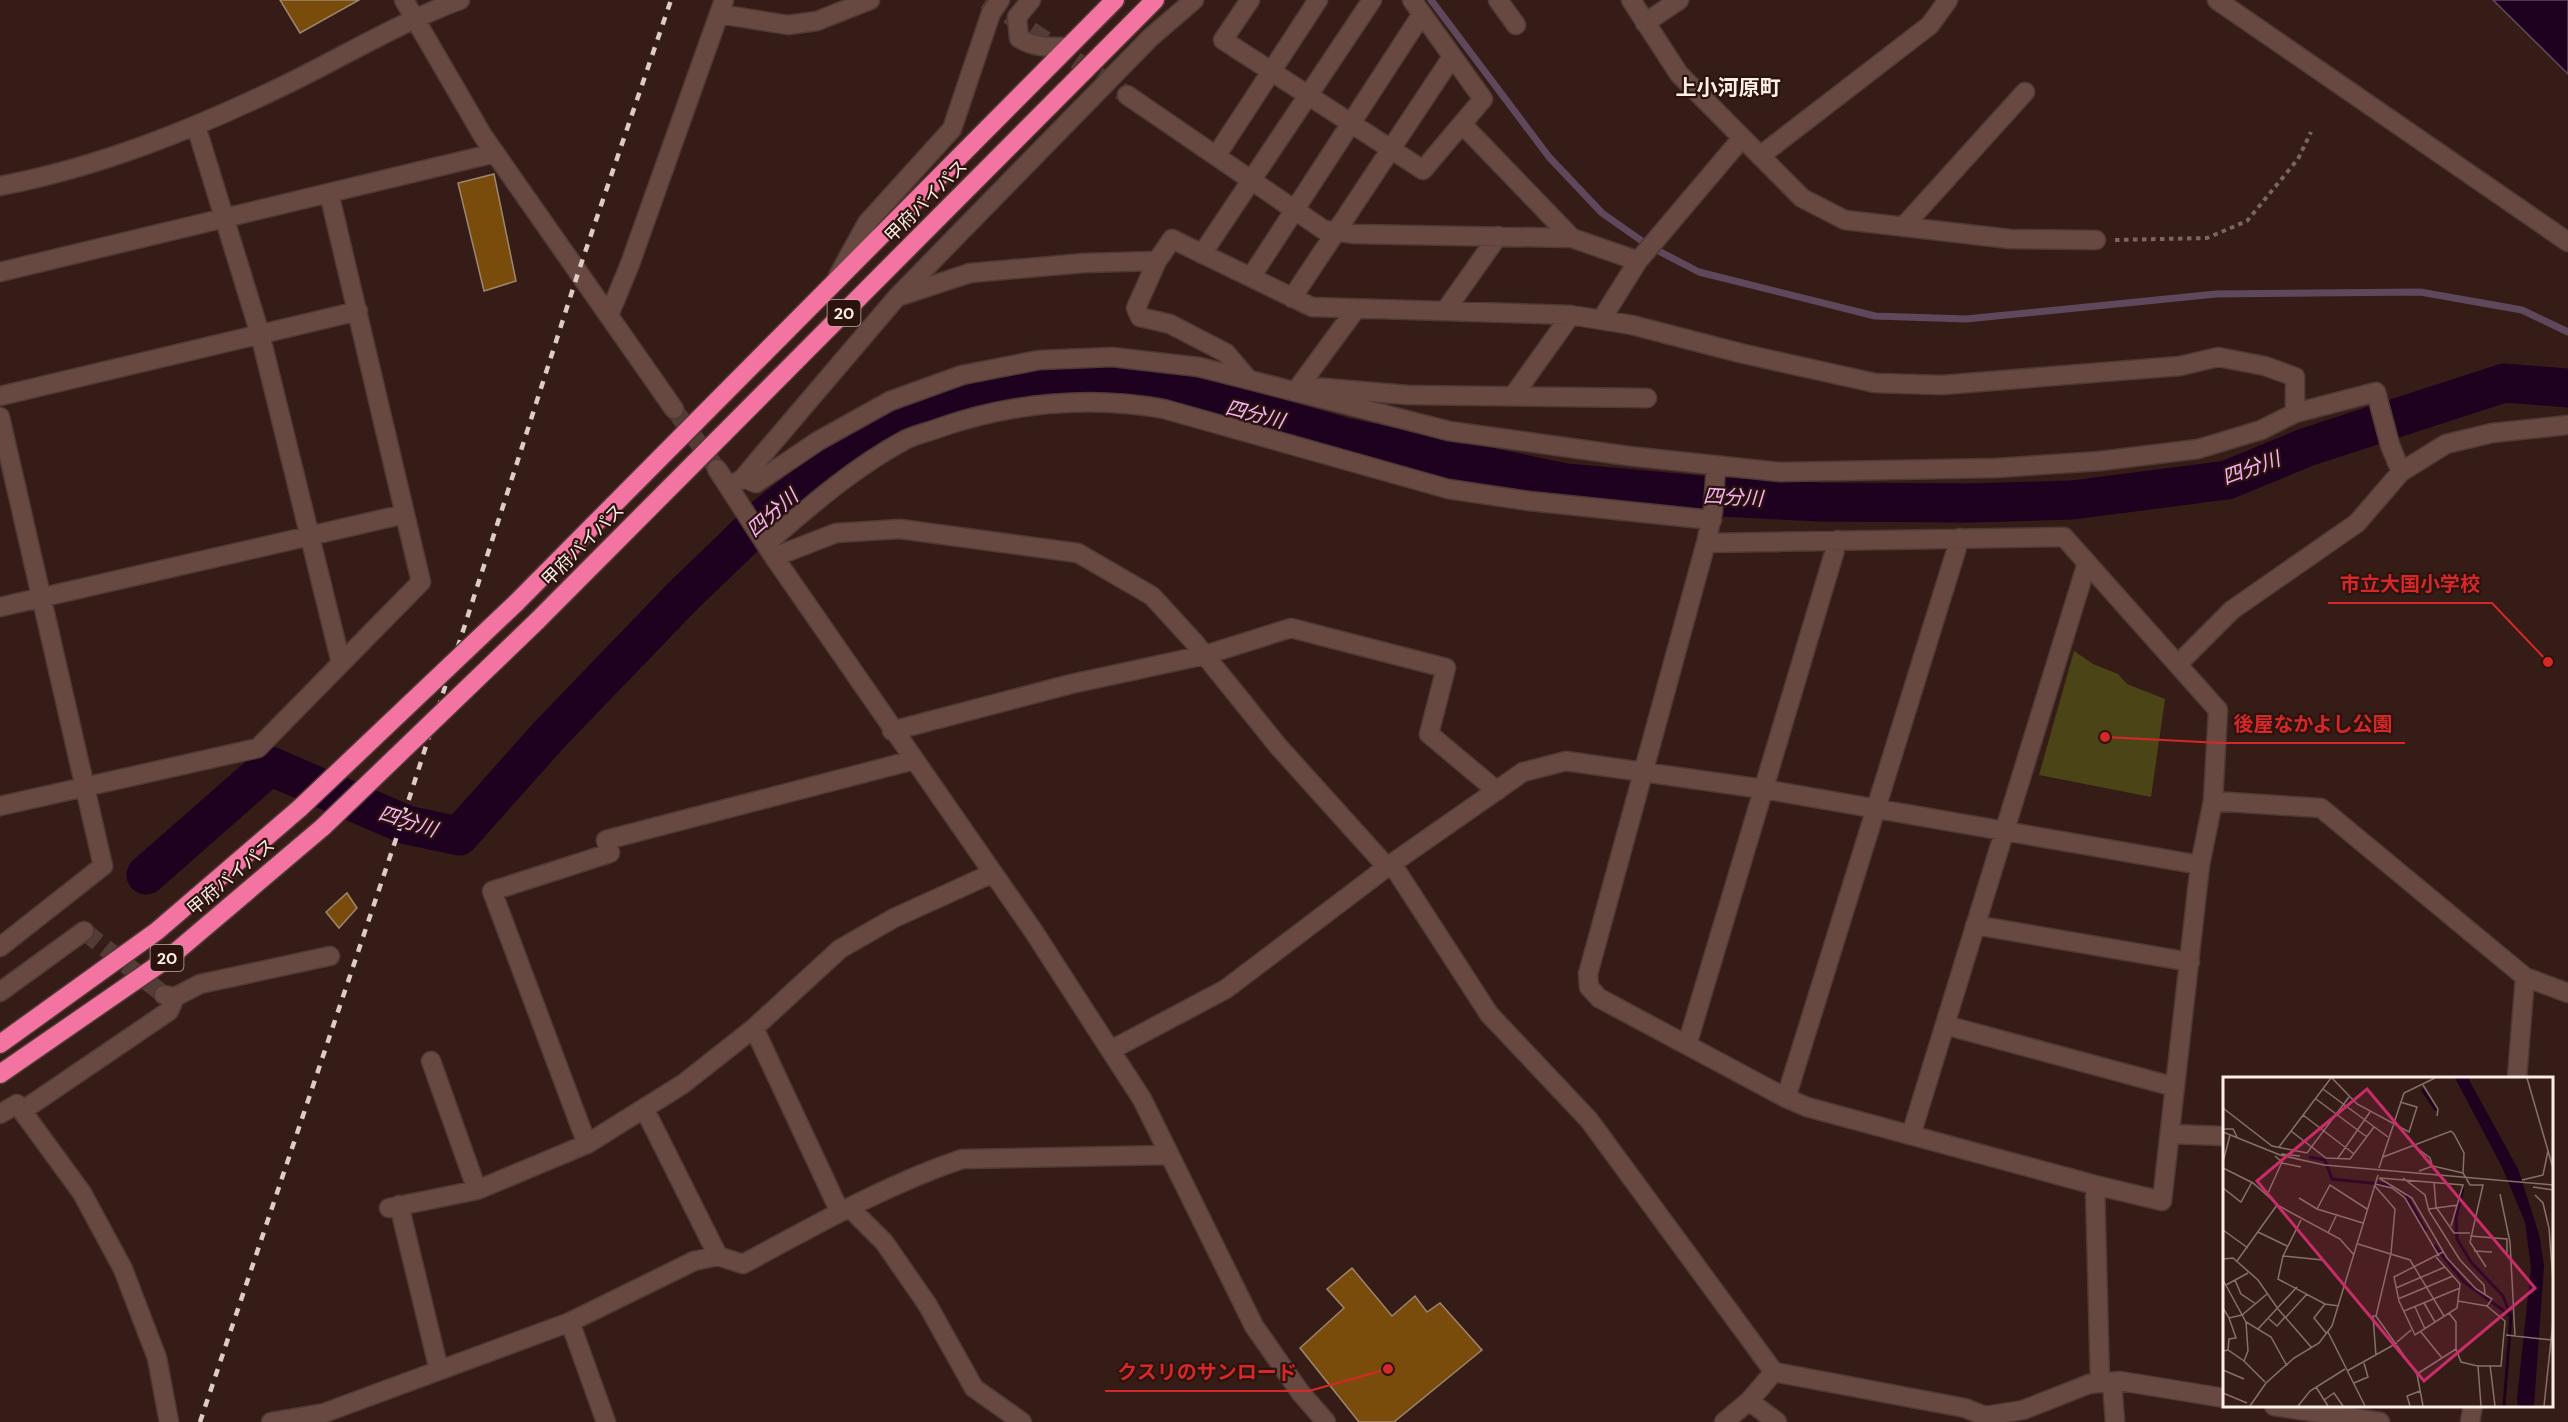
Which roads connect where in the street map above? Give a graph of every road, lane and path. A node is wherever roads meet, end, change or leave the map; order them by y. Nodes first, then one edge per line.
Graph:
1 (404, 0) edge
2 (460, 0) edge
3 (870, 0) edge
4 (999, 0) edge
5 (1031, 0) edge
6 (1115, 0) edge
7 (1194, 0) edge
8 (1250, 0) edge
9 (1318, 0) edge
10 (1372, 0) edge
11 (1498, 0) edge
12 (1631, 0) edge
13 (1679, 0) edge
14 (1948, 0) edge
15 (2217, 0) edge
16 (1153, 2) edge
17 (721, 7) edge
18 (1417, 7) edge
19 (414, 18) junction
20 (1645, 23) junction
21 (1516, 25) dead end
22 (1067, 47) junction
23 (1452, 57) junction
24 (1272, 71) junction
25 (2025, 92) dead end
26 (1127, 95) tunnel mouth
27 (1310, 96) junction
28 (1351, 122) junction
29 (1462, 124) junction
30 (196, 126) junction
31 (2311, 132) dead end
32 (1742, 138) junction
33 (1393, 149) junction
34 (495, 153) junction
35 (1216, 156) junction
36 (1760, 156) junction
37 (1252, 181) junction
38 (0, 186) edge
39 (329, 193) junction
40 (1294, 209) junction
41 (224, 218) junction
42 (1903, 226) junction
43 (1336, 232) junction
44 (1498, 236) junction
45 (1572, 238) junction
46 (2096, 240) joint
47 (2568, 242) edge
48 (1202, 254) junction
49 (1640, 259) junction
50 (1157, 261) junction
51 (0, 272) edge
52 (1251, 278) junction
53 (834, 283) junction
54 (897, 297) junction
55 (1292, 298) junction
56 (1356, 309) junction
57 (358, 311) junction
58 (1445, 311) junction
59 (609, 315) junction
60 (1571, 315) junction
61 (1601, 320) junction
62 (260, 334) junction
63 (1248, 379) junction
64 (1297, 389) junction
65 (0, 396) edge
66 (1513, 396) junction
67 (1647, 398) dead end
68 (674, 409) tunnel mouth
69 (2295, 412) junction
70 (0, 417) edge
71 (2568, 425) edge
72 (717, 469) tunnel mouth
73 (1716, 470) junction
74 (2401, 472) junction
75 (736, 482) junction
76 (405, 514) junction
77 (1713, 515) junction
78 (310, 535) junction
79 (1960, 538) junction
80 (1838, 540) junction
81 (1706, 543) junction
82 (770, 550) junction
83 (2087, 563) junction
84 (41, 597) junction
85 (0, 607) edge
86 (1205, 656) junction
87 (341, 663) junction
88 (2178, 664) junction
89 (892, 731) junction
90 (914, 760) junction
91 (1642, 771) junction
92 (85, 788) junction
93 (1763, 789) junction
94 (1497, 791) junction
95 (2213, 801) junction
96 (0, 806) edge
97 (1877, 808) junction
98 (2004, 831) junction
99 (1390, 865) junction
100 (2200, 865) junction
101 (993, 873) junction
102 (1975, 925) junction
103 (84, 931) dead end
104 (0, 947) edge
105 (330, 956) dead end
106 (2190, 962) junction
107 (2525, 977) junction
108 (0, 992) edge
109 (2568, 993) edge
110 (1945, 1025) junction
111 (754, 1028) junction
112 (0, 1044) edge
113 (1687, 1045) junction
114 (1111, 1050) junction
115 (431, 1061) dead end
116 (0, 1074) edge
117 (2517, 1077) edge
118 (2175, 1087) junction
119 (1786, 1098) junction
120 (645, 1110) junction
121 (22, 1111) junction
122 (0, 1114) edge
123 (2170, 1134) junction
124 (1911, 1135) junction
125 (2223, 1136) edge
126 (586, 1144) junction
127 (1168, 1155) junction
128 (2095, 1185) junction
129 (477, 1190) junction
130 (845, 1210) junction
131 (718, 1256) junction
132 (570, 1322) junction
133 (439, 1370) junction
134 (1774, 1372) junction
135 (2106, 1383) junction
136 (2223, 1398) edge
137 (1749, 1401) junction
138 (2281, 1407) edge
139 (2473, 1407) edge
140 (302, 1419) edge
141 (1018, 1421) edge
142 (169, 1422) edge
143 (271, 1422) edge
144 (606, 1422) edge
145 (1326, 1422) edge
146 (1724, 1422) edge
147 (1777, 1422) edge
148 (2115, 1422) edge
149 (2380, 1422) edge
150 (2470, 1422) edge

1 - 19 street
2 - 19 street
3 - 17 street
4 - 53 street
5 - 22 street
6 - 22 highway, 甲府バイパス / 20
7 - 54 street
8 - 24 street
9 - 24 street
10 - 27 street
11 - 21 street
12 - 20 street
13 - 20 street
14 - 36 street
15 - 47 street
16 - 116 highway, 甲府バイパス / 20, bridge
17 - 59 street
18 - 23 street
18 - 28 street
19 - 30 street
19 - 34 street
20 - 32 street
22 - 53 highway, 甲府バイパス / 20
23 - 29 street
23 - 33 street
24 - 27 street
24 - 35 street
25 - 42 street
26 - 35 street
27 - 28 street
27 - 37 street
28 - 33 street
28 - 40 street
29 - 33 street
29 - 45 street
30 - 38 street
30 - 41 street
31 - 46 path
32 - 36 street
32 - 49 street
33 - 43 street
34 - 39 street
34 - 59 street
35 - 37 street
36 - 42 street
37 - 40 street
37 - 48 street
39 - 41 street
39 - 57 street
40 - 43 street
40 - 52 street
41 - 51 street
41 - 62 street
42 - 46 street
43 - 44 street
43 - 55 street
44 - 45 street
44 - 58 street
45 - 49 street
48 - 50 street
48 - 52 street
49 - 61 street
50 - 54 street
50 - 63 street
52 - 55 street
53 - 112 highway, 甲府バイパス / 20, bridge
54 - 75 street
55 - 56 street
56 - 58 street
56 - 64 street
57 - 62 street
57 - 76 street
58 - 60 street
59 - 68 street
60 - 61 street
60 - 66 street
61 - 69 street
62 - 65 street
62 - 78 street
63 - 64 street
63 - 75 street
64 - 66 street
64 - 73 street
66 - 67 street
69 - 73 street
69 - 74 street
70 - 84 street
71 - 74 street
72 - 75 street
73 - 77 street
74 - 88 street
75 - 82 street
76 - 78 street
76 - 87 street
77 - 81 street
77 - 82 street
78 - 84 street
78 - 87 street
79 - 80 street
79 - 83 street
79 - 97 street
80 - 81 street
80 - 93 street
81 - 91 street
82 - 86 street
82 - 89 street
83 - 88 street
83 - 98 street
84 - 85 street
84 - 92 street
86 - 89 street
86 - 94 street
86 - 99 street
87 - 92 street
88 - 95 street
89 - 90 street
90 - 101 street
90 - 126 street
91 - 93 street
91 - 94 street
91 - 113 street
92 - 96 street
92 - 104 street
93 - 97 street
93 - 113 street
94 - 99 street
95 - 100 street
95 - 107 street
97 - 98 street
97 - 119 street
98 - 100 street
98 - 102 street
99 - 114 street
99 - 134 street
100 - 106 street
101 - 111 street
101 - 114 street
102 - 106 street
102 - 110 street
103 - 108 street
105 - 121 street
106 - 118 street
107 - 109 street
107 - 117 street
110 - 118 street
110 - 124 street
111 - 120 street
111 - 130 street
113 - 119 street
114 - 127 street
115 - 129 street
118 - 123 street
119 - 124 street
120 - 126 street
120 - 131 street
121 - 122 street
121 - 142 street
123 - 125 street
123 - 128 street
124 - 128 street
126 - 129 street
127 - 130 street
127 - 145 street
128 - 135 street
129 - 133 street
130 - 131 street
130 - 141 street
131 - 132 street
132 - 133 street
132 - 144 street
133 - 140 street
134 - 135 street
134 - 137 street
135 - 136 street
135 - 148 street
137 - 146 street
137 - 147 street
138 - 149 street
139 - 150 street
140 - 143 street

